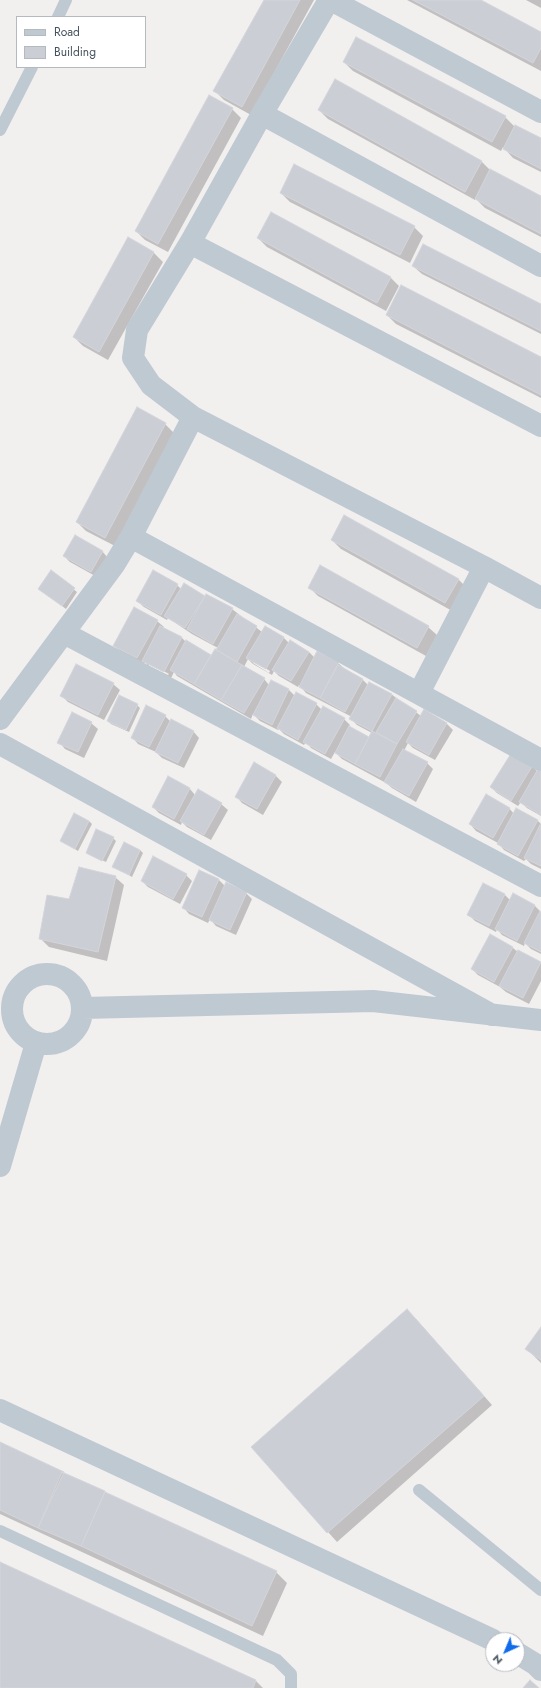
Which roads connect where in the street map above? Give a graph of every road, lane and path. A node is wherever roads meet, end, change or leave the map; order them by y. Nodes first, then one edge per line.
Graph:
1 (66, 0) edge
2 (330, 0) edge
3 (58, 16) edge
4 (31, 68) edge
5 (541, 112) edge
6 (262, 114) junction
7 (0, 130) edge
8 (190, 243) junction
9 (541, 266) edge
10 (193, 417) junction
11 (541, 426) edge
12 (131, 537) junction
13 (484, 567) junction
14 (541, 598) edge
15 (64, 633) junction
16 (419, 693) junction
17 (0, 719) edge
18 (0, 744) edge
19 (541, 760) edge
20 (541, 886) edge
21 (83, 1008) junction
22 (492, 1015) junction
23 (541, 1020) edge
24 (36, 1043) junction
25 (0, 1166) edge
26 (0, 1410) edge
27 (419, 1490) dead end
28 (0, 1531) edge
29 (541, 1590) edge
30 (485, 1636) edge
31 (525, 1658) edge
32 (541, 1670) edge
33 (292, 1688) edge

1 - 3 lane
2 - 5 street
2 - 6 street
4 - 7 lane
6 - 8 street
6 - 9 street
8 - 10 street
8 - 11 street
10 - 12 street
10 - 13 street
12 - 15 street
12 - 16 street
13 - 14 street
13 - 16 street
15 - 17 street
15 - 20 street
16 - 19 street
18 - 22 street
21 - 22 street
21 - 24 street
21 - 24 street
22 - 23 street
24 - 25 street
26 - 30 street
27 - 29 lane
28 - 33 lane
31 - 32 street

